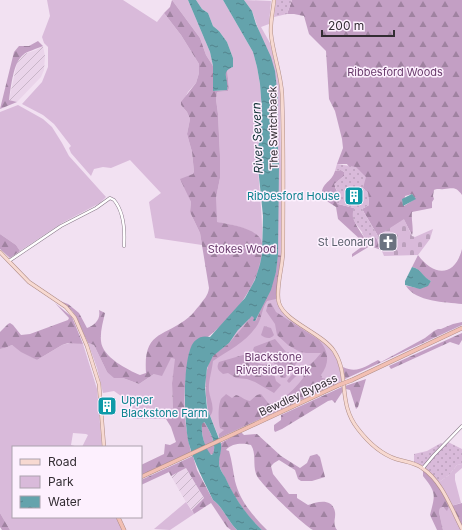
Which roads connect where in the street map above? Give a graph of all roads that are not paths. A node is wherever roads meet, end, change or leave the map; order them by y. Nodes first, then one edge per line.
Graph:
1 (274, 0) edge
2 (124, 246) dead end
3 (0, 252) edge
4 (9, 261) junction
5 (462, 328) edge
6 (462, 426) edge
7 (104, 446) edge
8 (423, 468) junction
9 (142, 477) edge
10 (118, 518) edge
11 (462, 529) edge
12 (124, 530) edge

1 - 8 main road, The Switchback
2 - 4 street
3 - 4 main road
4 - 7 main road
5 - 9 highway, Bewdley Bypass, bridge
6 - 8 street
8 - 11 main road
10 - 12 highway

